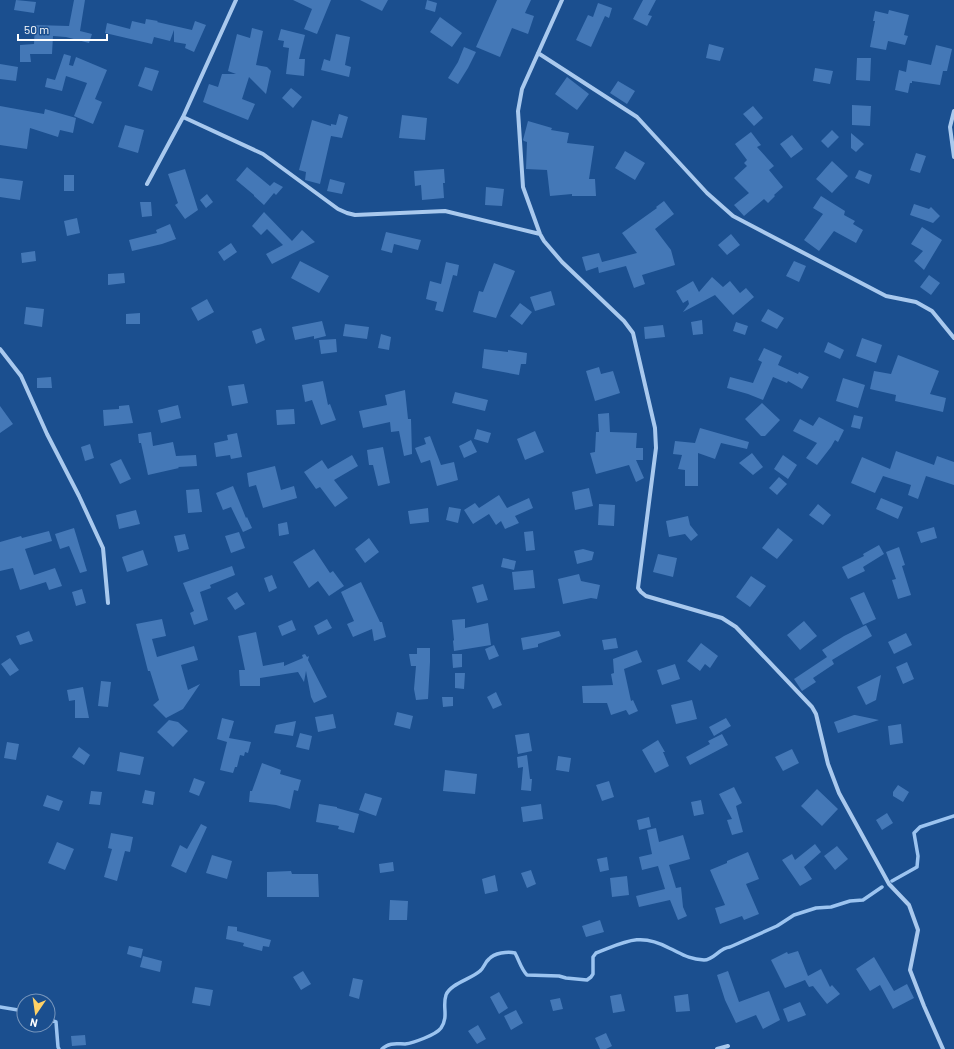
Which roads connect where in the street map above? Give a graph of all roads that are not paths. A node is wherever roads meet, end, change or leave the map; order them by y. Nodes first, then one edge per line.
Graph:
1 (236, 0) edge
2 (562, 0) edge
3 (538, 53) junction
4 (954, 111) edge
5 (183, 117) junction
6 (954, 157) edge
7 (147, 184) dead end
8 (540, 234) junction
9 (954, 338) edge
10 (0, 349) edge
11 (108, 603) dead end
12 (728, 1046) dead end
13 (717, 1049) edge
14 (943, 1049) edge

1 - 5 street
2 - 3 street
3 - 8 street
3 - 9 street
4 - 6 street
5 - 7 street
5 - 8 street
8 - 14 street
10 - 11 street
12 - 13 street

